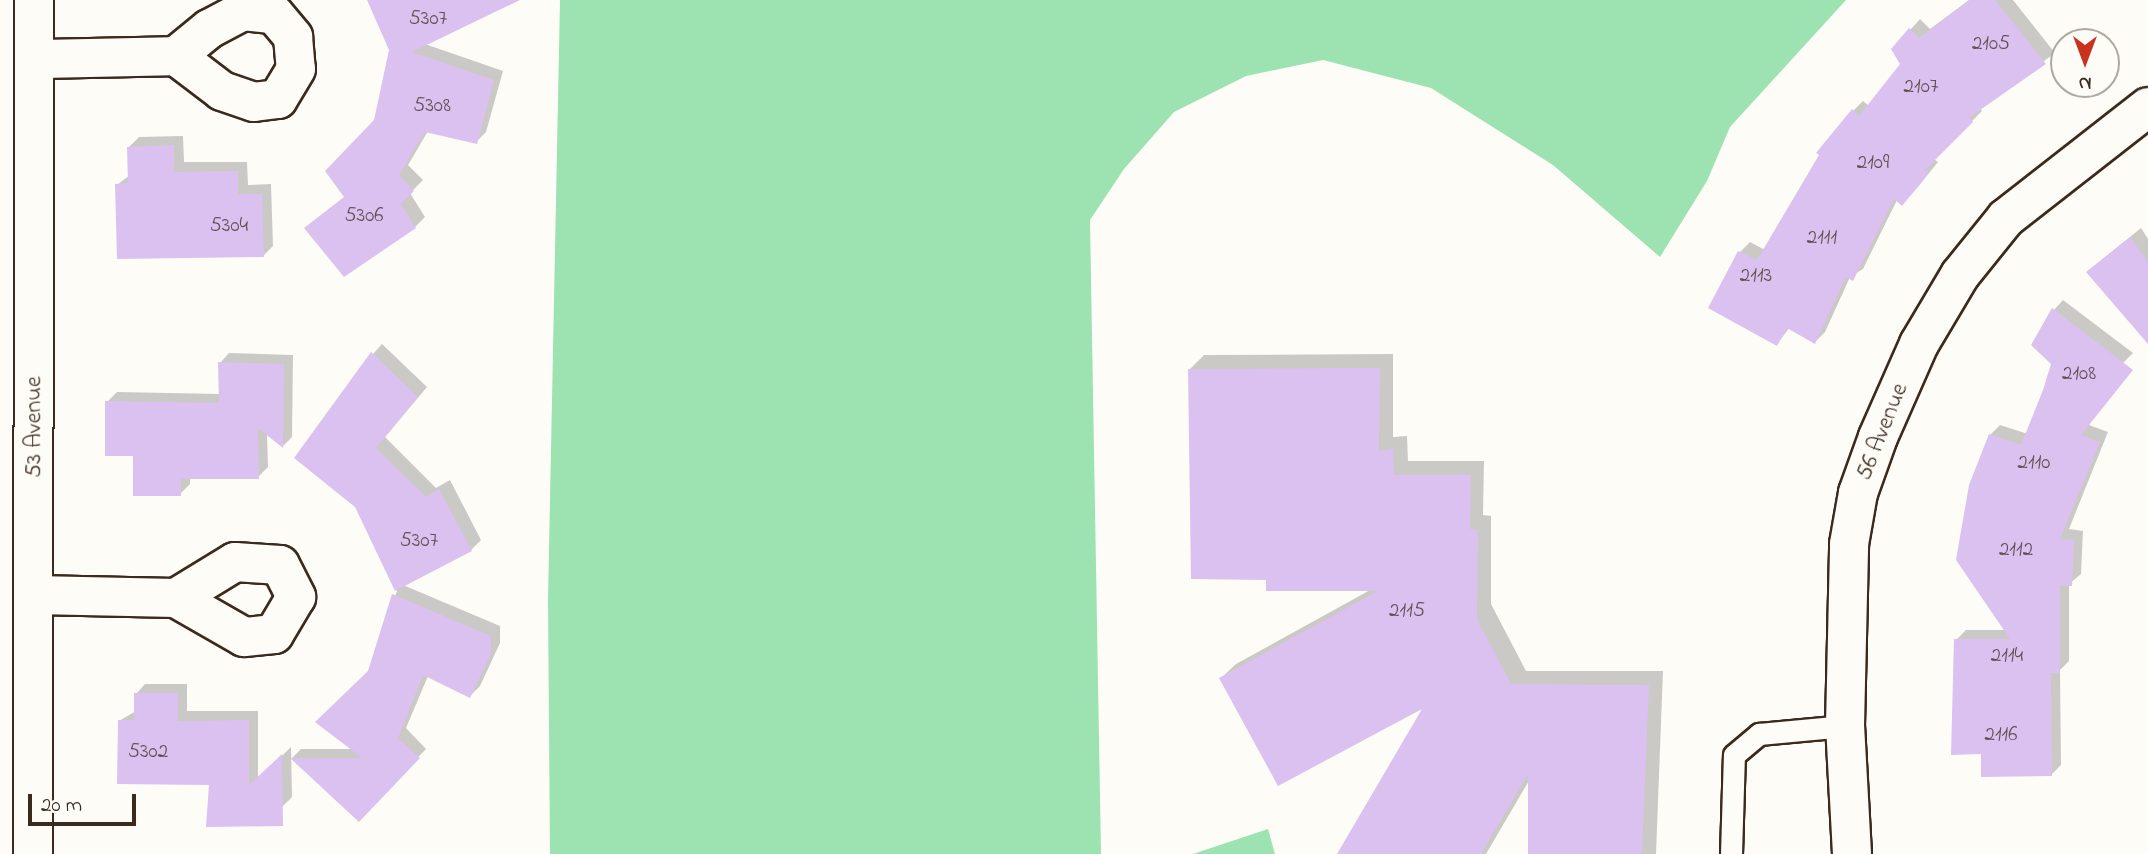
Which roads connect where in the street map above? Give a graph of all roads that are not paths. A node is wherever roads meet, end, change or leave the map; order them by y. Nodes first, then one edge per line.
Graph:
1 (34, 0) edge
2 (176, 56) dead end
3 (37, 59) junction
4 (2148, 107) edge
5 (35, 595) junction
6 (176, 598) dead end
7 (1846, 726) junction
8 (33, 854) edge
9 (1731, 854) edge
10 (1852, 854) edge

1 - 3 street, 53 Avenue
2 - 3 street
3 - 5 street, 53 Avenue
4 - 7 street, 56 Avenue
5 - 6 street
5 - 8 street, 53 Avenue
7 - 9 lane
7 - 10 street, 56 Avenue

